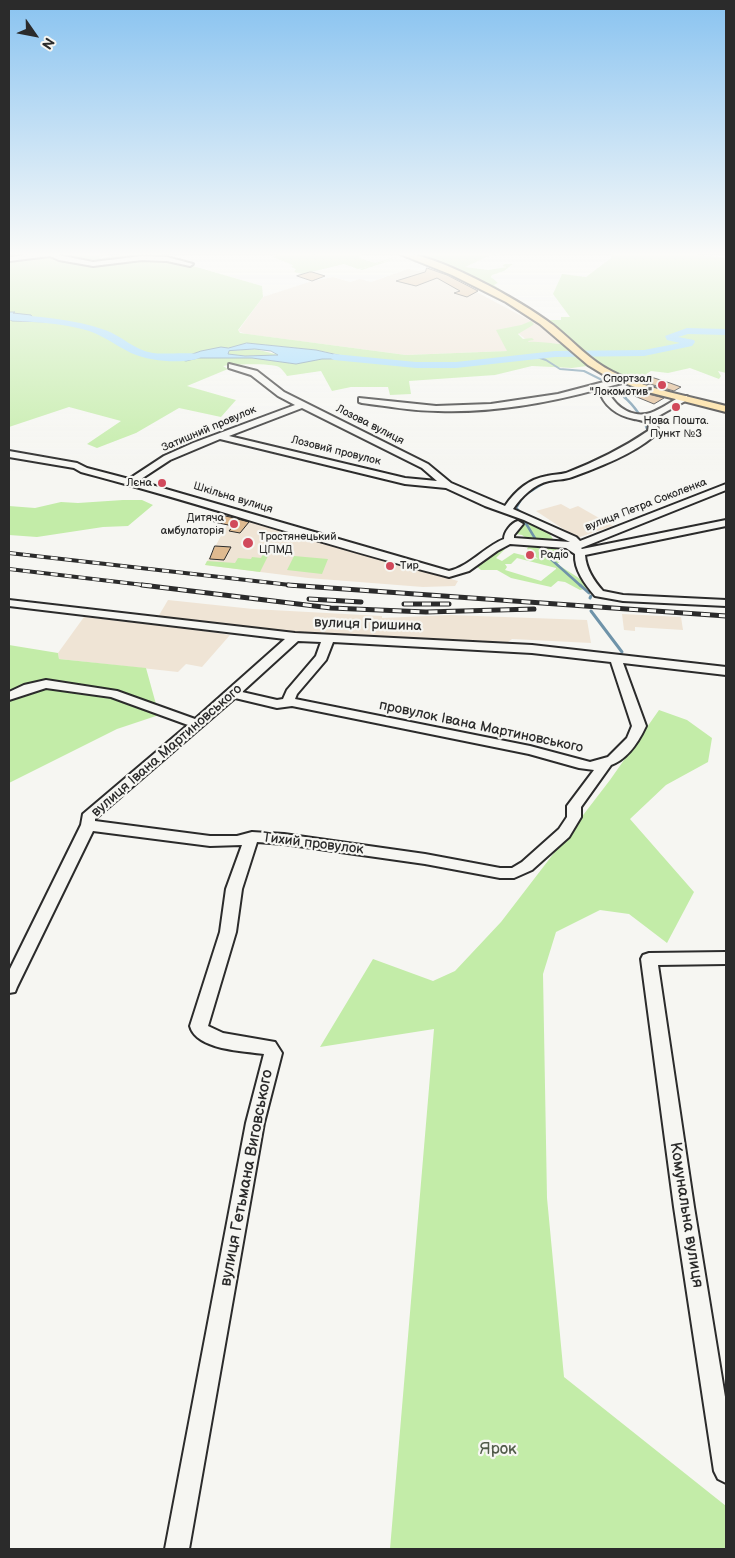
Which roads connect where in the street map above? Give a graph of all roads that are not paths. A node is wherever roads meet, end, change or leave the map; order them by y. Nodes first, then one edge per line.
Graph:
1 (547, 325) edge
2 (232, 366) dead end
3 (623, 380) junction
4 (604, 386) junction
5 (684, 398) junction
6 (362, 400) dead end
7 (302, 404) junction
8 (726, 409) edge
9 (644, 417) junction
10 (219, 436) junction
11 (9, 454) edge
12 (130, 482) junction
13 (448, 485) junction
14 (726, 487) edge
15 (502, 509) junction
16 (726, 523) edge
17 (518, 524) dead end
18 (509, 542) junction
19 (578, 548) junction
20 (9, 603) edge
21 (726, 603) edge
22 (295, 637) junction
23 (328, 638) junction
24 (616, 659) junction
25 (726, 671) edge
26 (232, 694) junction
27 (9, 696) edge
28 (288, 702) junction
29 (197, 724) junction
30 (606, 763) junction
31 (88, 825) junction
32 (252, 837) junction
33 (726, 958) edge
34 (9, 987) edge
35 (726, 1471) edge
36 (177, 1549) edge

1 - 3 main road
2 - 7 street, Лозова вулиця
3 - 4 street
3 - 5 main road
4 - 6 street
4 - 9 street
5 - 8 main road
5 - 9 street
7 - 10 street, Затишний провулок
7 - 13 street, Лозова вулиця
9 - 15 street
10 - 12 street, Затишний провулок
10 - 13 street, Лозовий провулок
11 - 12 street, Шкільна вулиця
12 - 18 street, Шкільна вулиця
13 - 15 street, Лозова вулиця
14 - 19 street, вулиця Петра Соколенка
15 - 19 street, Лозова вулиця
16 - 19 street
17 - 18 street
18 - 19 street
19 - 21 street
20 - 22 street, вулиця Гришина
22 - 23 street, вулиця Гришина
22 - 26 street, вулиця Івана Мартиновського
23 - 24 street, вулиця Гришина
23 - 28 street
24 - 25 street, вулиця Гришина
24 - 30 street
26 - 28 street, провулок Івана Мартиновського
26 - 29 street, вулиця Івана Мартиновського
27 - 29 street
28 - 30 street, провулок Івана Мартиновського
29 - 31 street, вулиця Івана Мартиновського
30 - 32 street, Тихий провулок
31 - 32 street, Тихий провулок
31 - 34 street, вулиця Івана Мартиновського
32 - 36 street, вулиця Гетьмана Виговського
33 - 35 street, Комунальна вулиця

